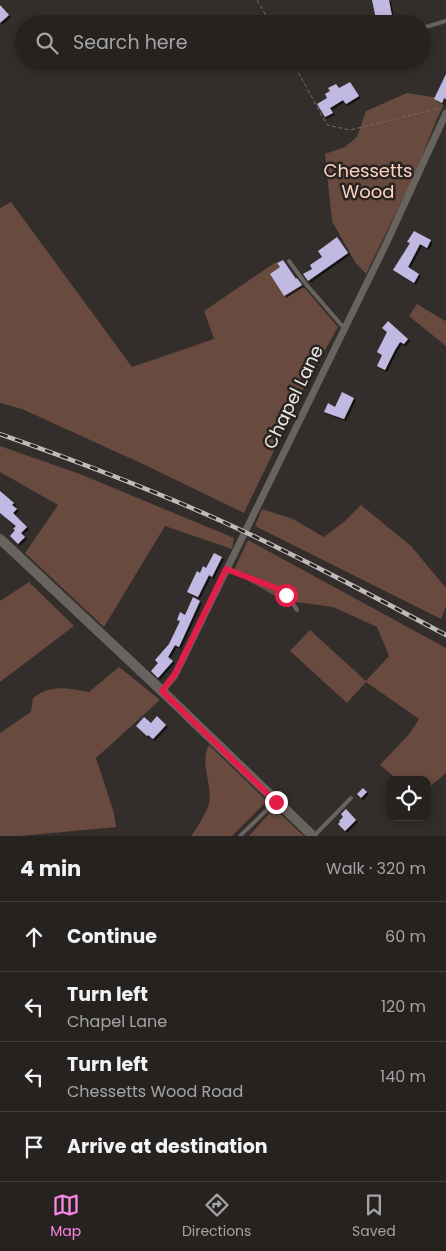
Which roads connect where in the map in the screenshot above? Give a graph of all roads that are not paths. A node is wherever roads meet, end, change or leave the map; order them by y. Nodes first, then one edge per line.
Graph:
1 (446, 21) edge
2 (431, 25) edge
3 (446, 113) edge
4 (289, 260) dead end
5 (344, 328) junction
6 (0, 539) edge
7 (226, 569) junction
8 (297, 610) dead end
9 (162, 691) junction
10 (351, 798) dead end
11 (276, 802) junction
12 (240, 836) edge
13 (313, 836) edge

1 - 2 lane
3 - 5 street, Chapel Lane
4 - 5 lane
5 - 7 street, Chapel Lane
6 - 9 street
7 - 8 lane
7 - 9 street, Chapel Lane
9 - 11 street
10 - 13 lane
11 - 12 lane
11 - 13 street

